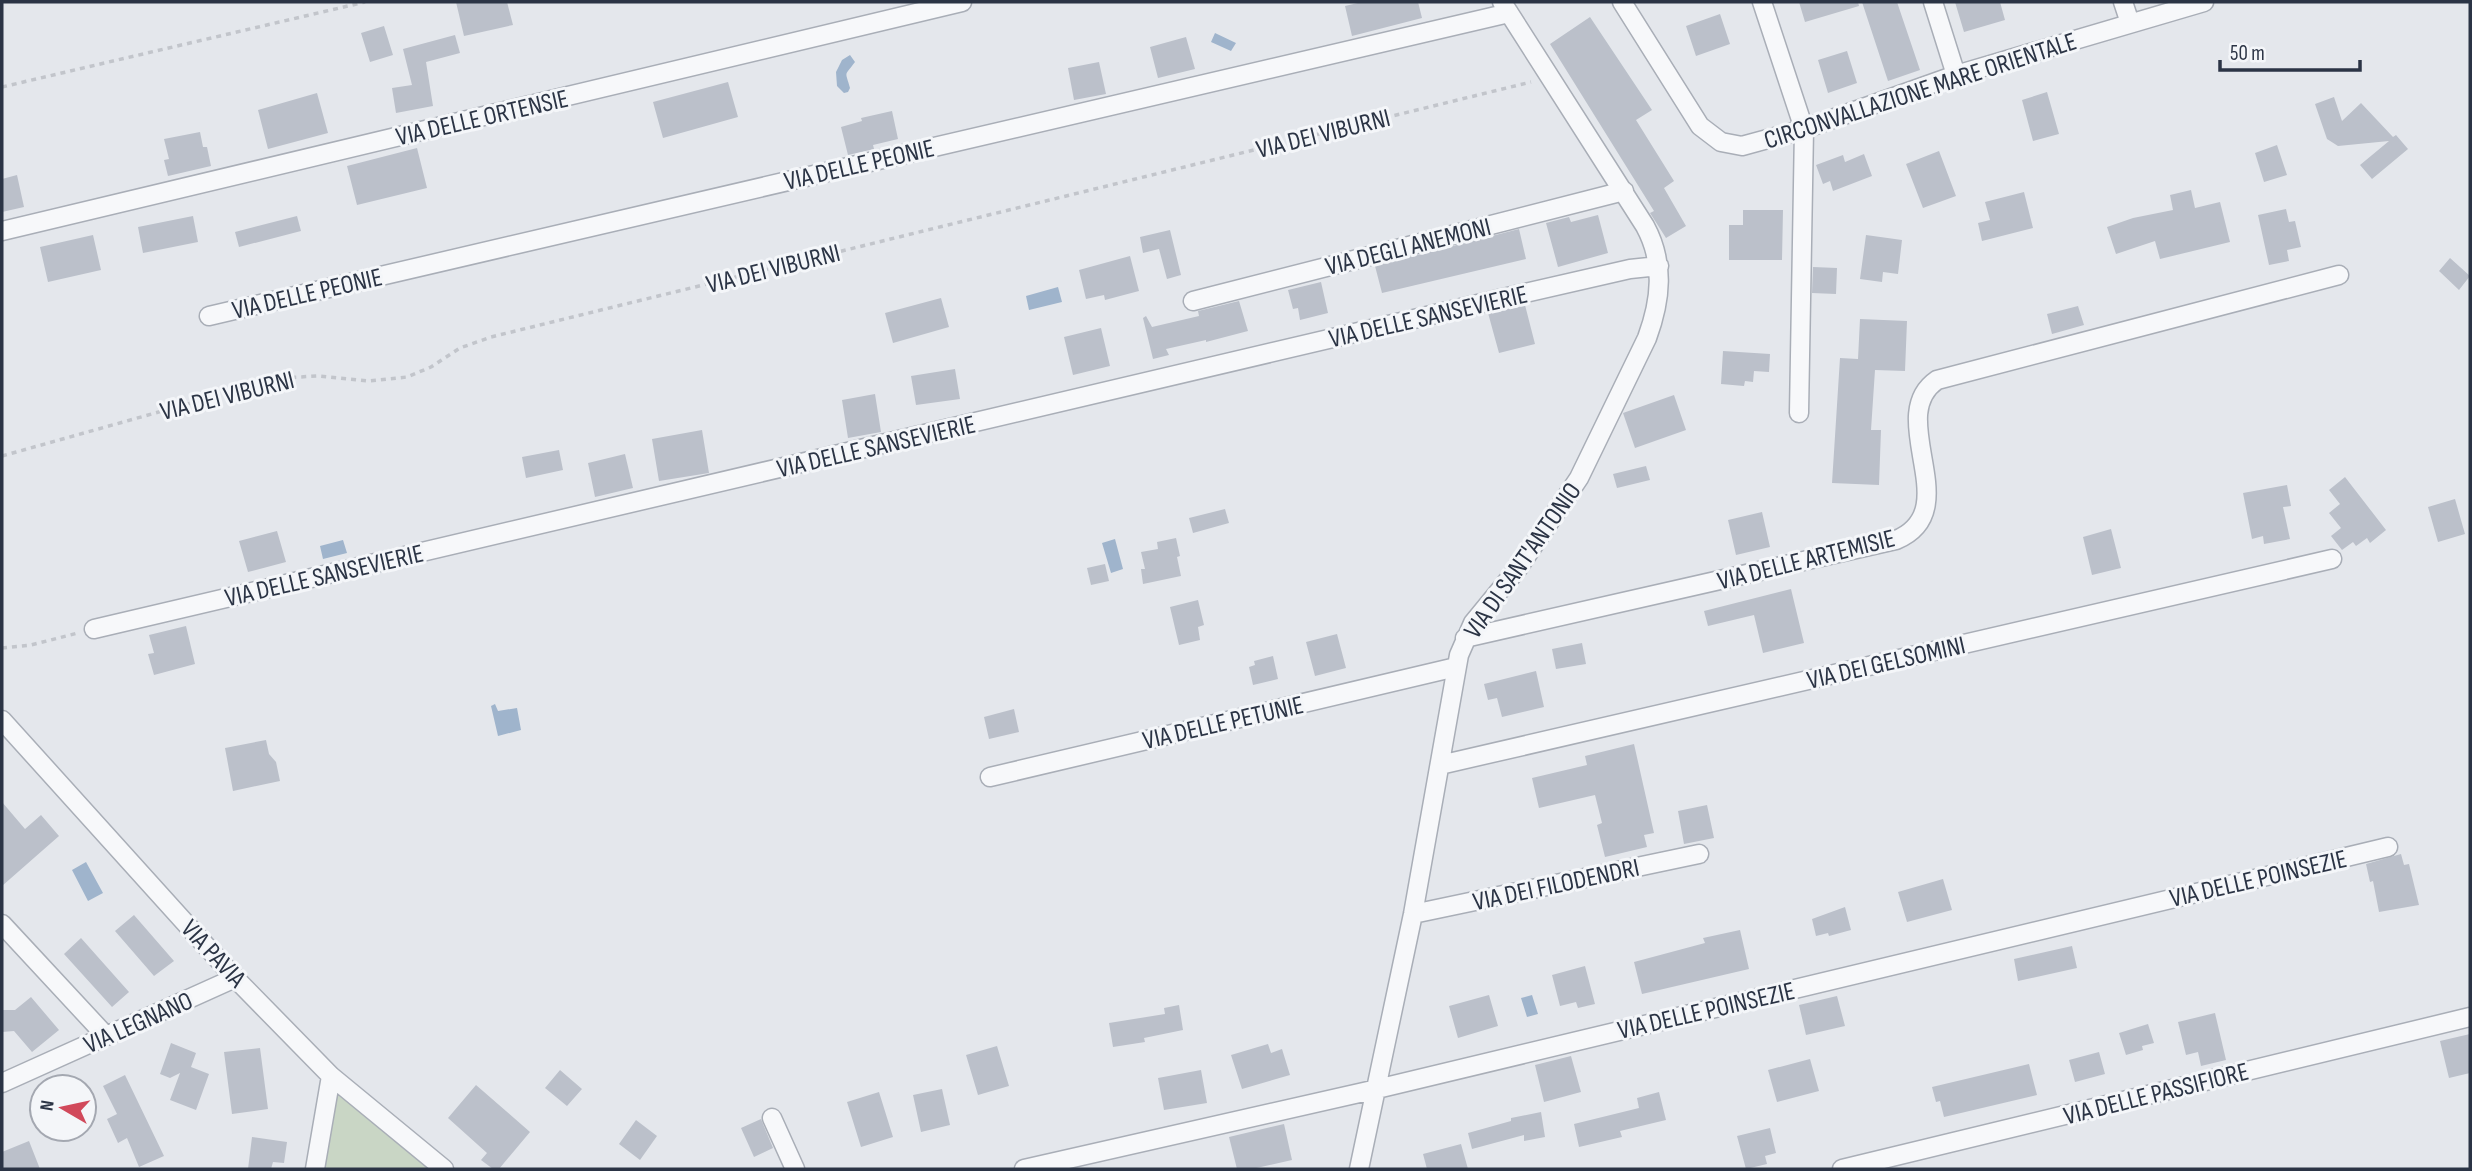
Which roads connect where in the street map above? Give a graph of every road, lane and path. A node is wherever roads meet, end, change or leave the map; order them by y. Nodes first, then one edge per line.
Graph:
1 (365, 2) edge
2 (962, 2) edge
3 (1622, 2) edge
4 (1762, 2) edge
5 (1933, 2) edge
6 (2123, 2) edge
7 (2203, 2) edge
8 (1505, 7) edge
9 (2130, 23) junction
10 (1956, 75) junction
11 (1550, 78) junction
12 (2, 87) edge
13 (1804, 130) junction
14 (1624, 191) junction
15 (2, 231) edge
16 (1659, 266) junction
17 (2339, 275) dead end
18 (1193, 301) dead end
19 (209, 316) dead end
20 (1799, 413) dead end
21 (2, 456) edge
22 (2332, 559) dead end
23 (94, 629) joint
24 (1465, 638) junction
25 (2, 648) edge
26 (1456, 667) junction
27 (2, 720) edge
28 (1440, 765) junction
29 (990, 777) dead end
30 (2388, 847) dead end
31 (1699, 854) dead end
32 (1413, 914) junction
33 (2, 924) edge
34 (236, 978) junction
35 (2470, 1017) edge
36 (106, 1036) junction
37 (331, 1076) junction
38 (2, 1083) edge
39 (1377, 1089) junction
40 (772, 1118) dead end
41 (315, 1169) edge
42 (444, 1169) edge
43 (795, 1169) edge
44 (1024, 1169) edge
45 (1359, 1169) edge
46 (1842, 1169) edge

1 - 12 path
2 - 15 street, VIA DELLE ORTENSIE
3 - 13 street, CIRCONVALLAZIONE MARE ORIENTALE
4 - 13 street
5 - 10 street
6 - 9 street
7 - 9 street, CIRCONVALLAZIONE MARE ORIENTALE
8 - 11 street, VIA DI SANT'ANTONIO
8 - 19 street, VIA DELLE PEONIE
9 - 10 street, CIRCONVALLAZIONE MARE ORIENTALE
10 - 13 street, CIRCONVALLAZIONE MARE ORIENTALE
11 - 14 street, VIA DI SANT'ANTONIO
11 - 21 path, VIA DEI VIBURNI
13 - 20 street
14 - 16 street, VIA DI SANT'ANTONIO
14 - 18 street, VIA DEGLI ANEMONI
16 - 23 street, VIA DELLE SANSEVIERIE
16 - 24 street, VIA DI SANT'ANTONIO
17 - 24 street, VIA DELLE ARTEMISIE
22 - 28 street, VIA DEI GELSOMINI
23 - 25 path
24 - 26 street, VIA DI SANT'ANTONIO
26 - 28 street, VIA DI SANT'ANTONIO
26 - 29 street, VIA DELLE PETUNIE
27 - 34 street, VIA PAVIA
28 - 32 street, VIA DI SANT'ANTONIO
30 - 39 street, VIA DELLE POINSEZIE
31 - 32 street, VIA DEI FILODENDRI
32 - 39 street, VIA DI SANT'ANTONIO
33 - 36 street
34 - 36 street, VIA LEGNANO
34 - 37 street, VIA PAVIA
35 - 46 street, VIA DELLE PASSIFIORE
36 - 38 street, VIA LEGNANO
37 - 41 street
37 - 42 street, VIA PAVIA
39 - 44 street, VIA DELLE POINSEZIE
39 - 45 street, VIA DI SANT'ANTONIO
40 - 43 street

